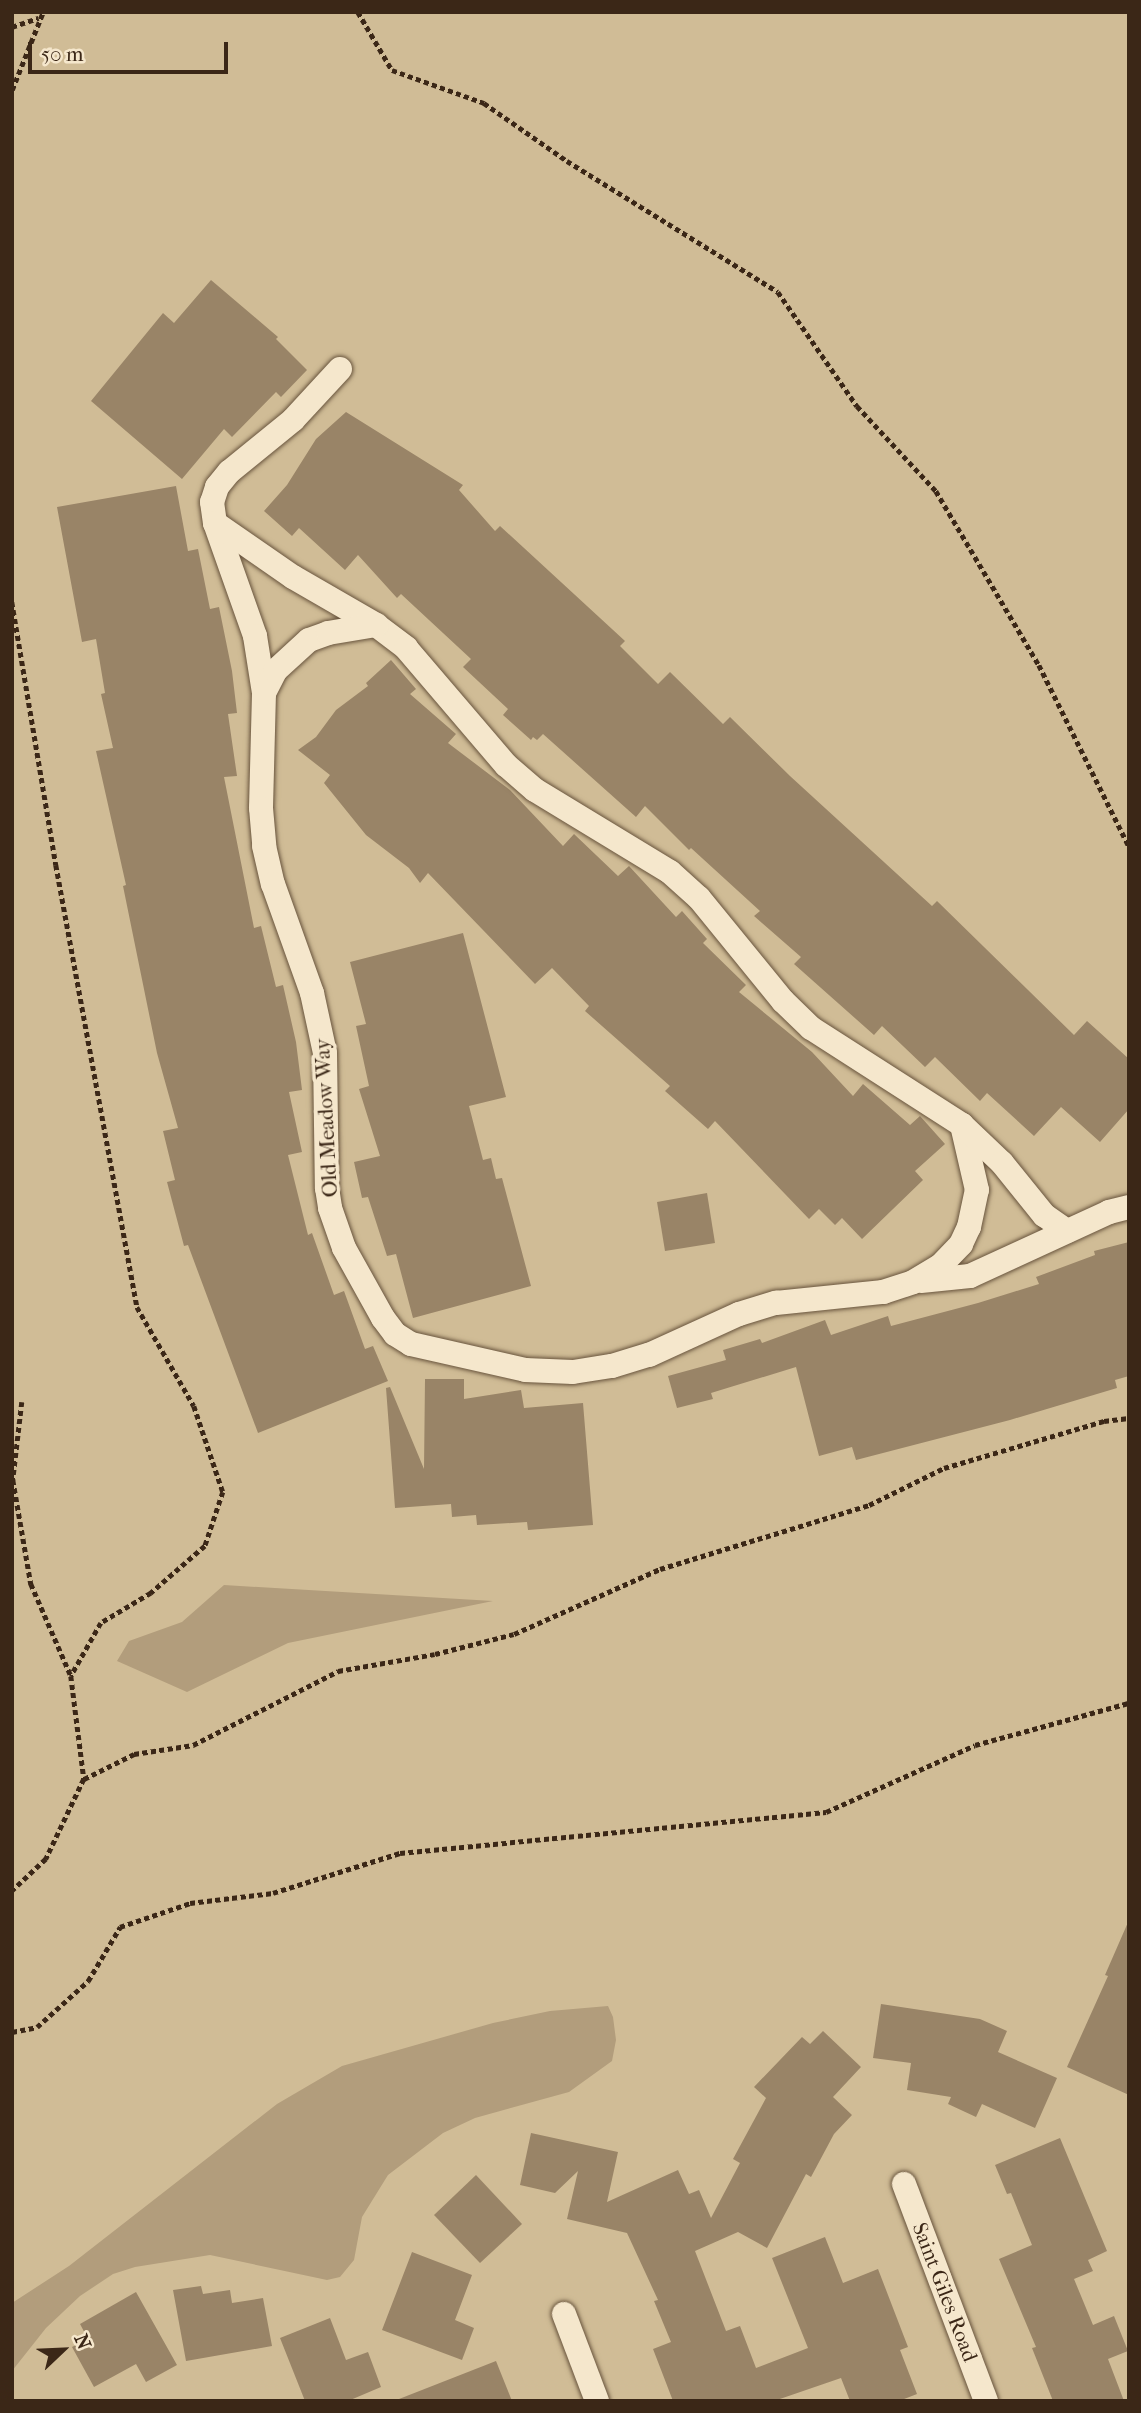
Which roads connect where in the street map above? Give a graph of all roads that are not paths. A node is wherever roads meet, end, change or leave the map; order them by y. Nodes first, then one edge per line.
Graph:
1 (340, 369) dead end
2 (215, 523) junction
3 (376, 625) junction
4 (264, 693) junction
5 (962, 1125) junction
6 (1129, 1207) edge
7 (1067, 1231) junction
8 (913, 1282) junction
9 (904, 2184) dead end
10 (564, 2314) dead end
11 (597, 2401) edge
12 (986, 2401) edge

1 - 2 street, Old Meadow Way
2 - 3 street
2 - 4 street, Old Meadow Way
3 - 4 street
3 - 5 street
4 - 8 street, Old Meadow Way
5 - 7 street
5 - 8 street, Old Meadow Way
6 - 7 street, Old Meadow Way
7 - 8 street, Old Meadow Way
9 - 12 street, Saint Giles Road
10 - 11 street

